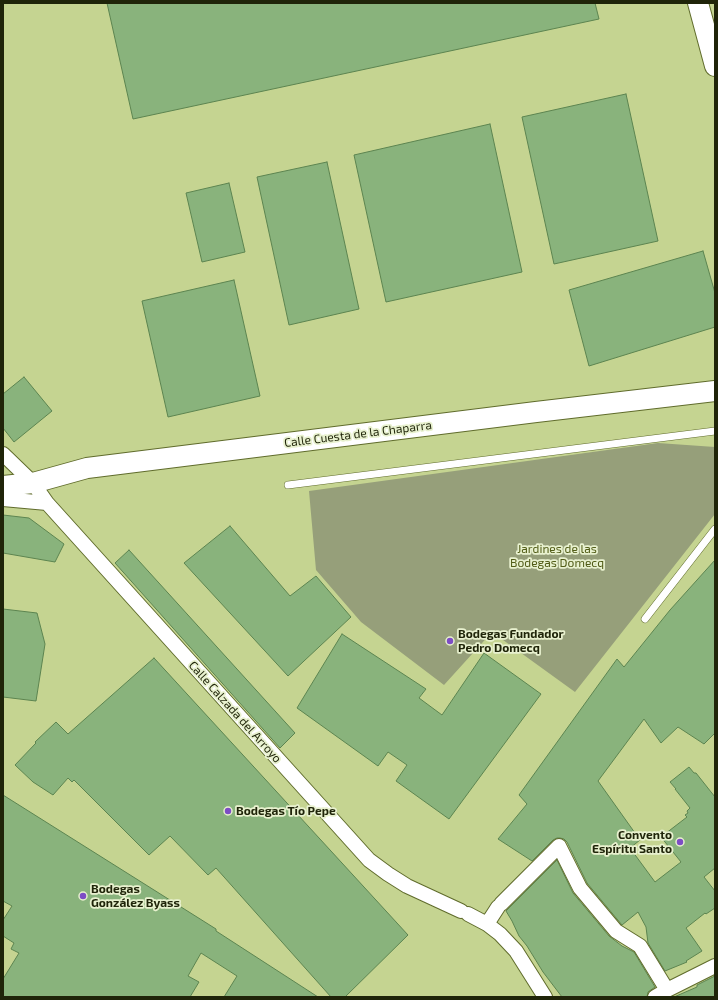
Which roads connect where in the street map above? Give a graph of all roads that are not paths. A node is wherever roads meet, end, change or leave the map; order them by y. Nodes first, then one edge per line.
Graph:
1 (705, 13) edge
2 (715, 66) edge
3 (715, 391) edge
4 (715, 431) edge
5 (3, 454) edge
6 (33, 483) junction
7 (288, 485) dead end
8 (3, 486) edge
9 (3, 499) edge
10 (47, 503) junction
11 (715, 529) edge
12 (645, 619) dead end
13 (487, 924) junction
14 (715, 966) edge
15 (661, 993) edge
16 (545, 997) edge

1 - 2 main road
3 - 6 main road, Calle Cuesta de la Chaparra
4 - 7 lane
5 - 6 street, Calle Calzada del Arroyo
6 - 8 main road, Calle Cuesta de la Chaparra
6 - 10 street, Calle Calzada del Arroyo
9 - 10 street
10 - 13 street, Calle Calzada del Arroyo
11 - 12 lane
13 - 15 street
13 - 16 street, Calle Calzada del Arroyo
14 - 15 street

